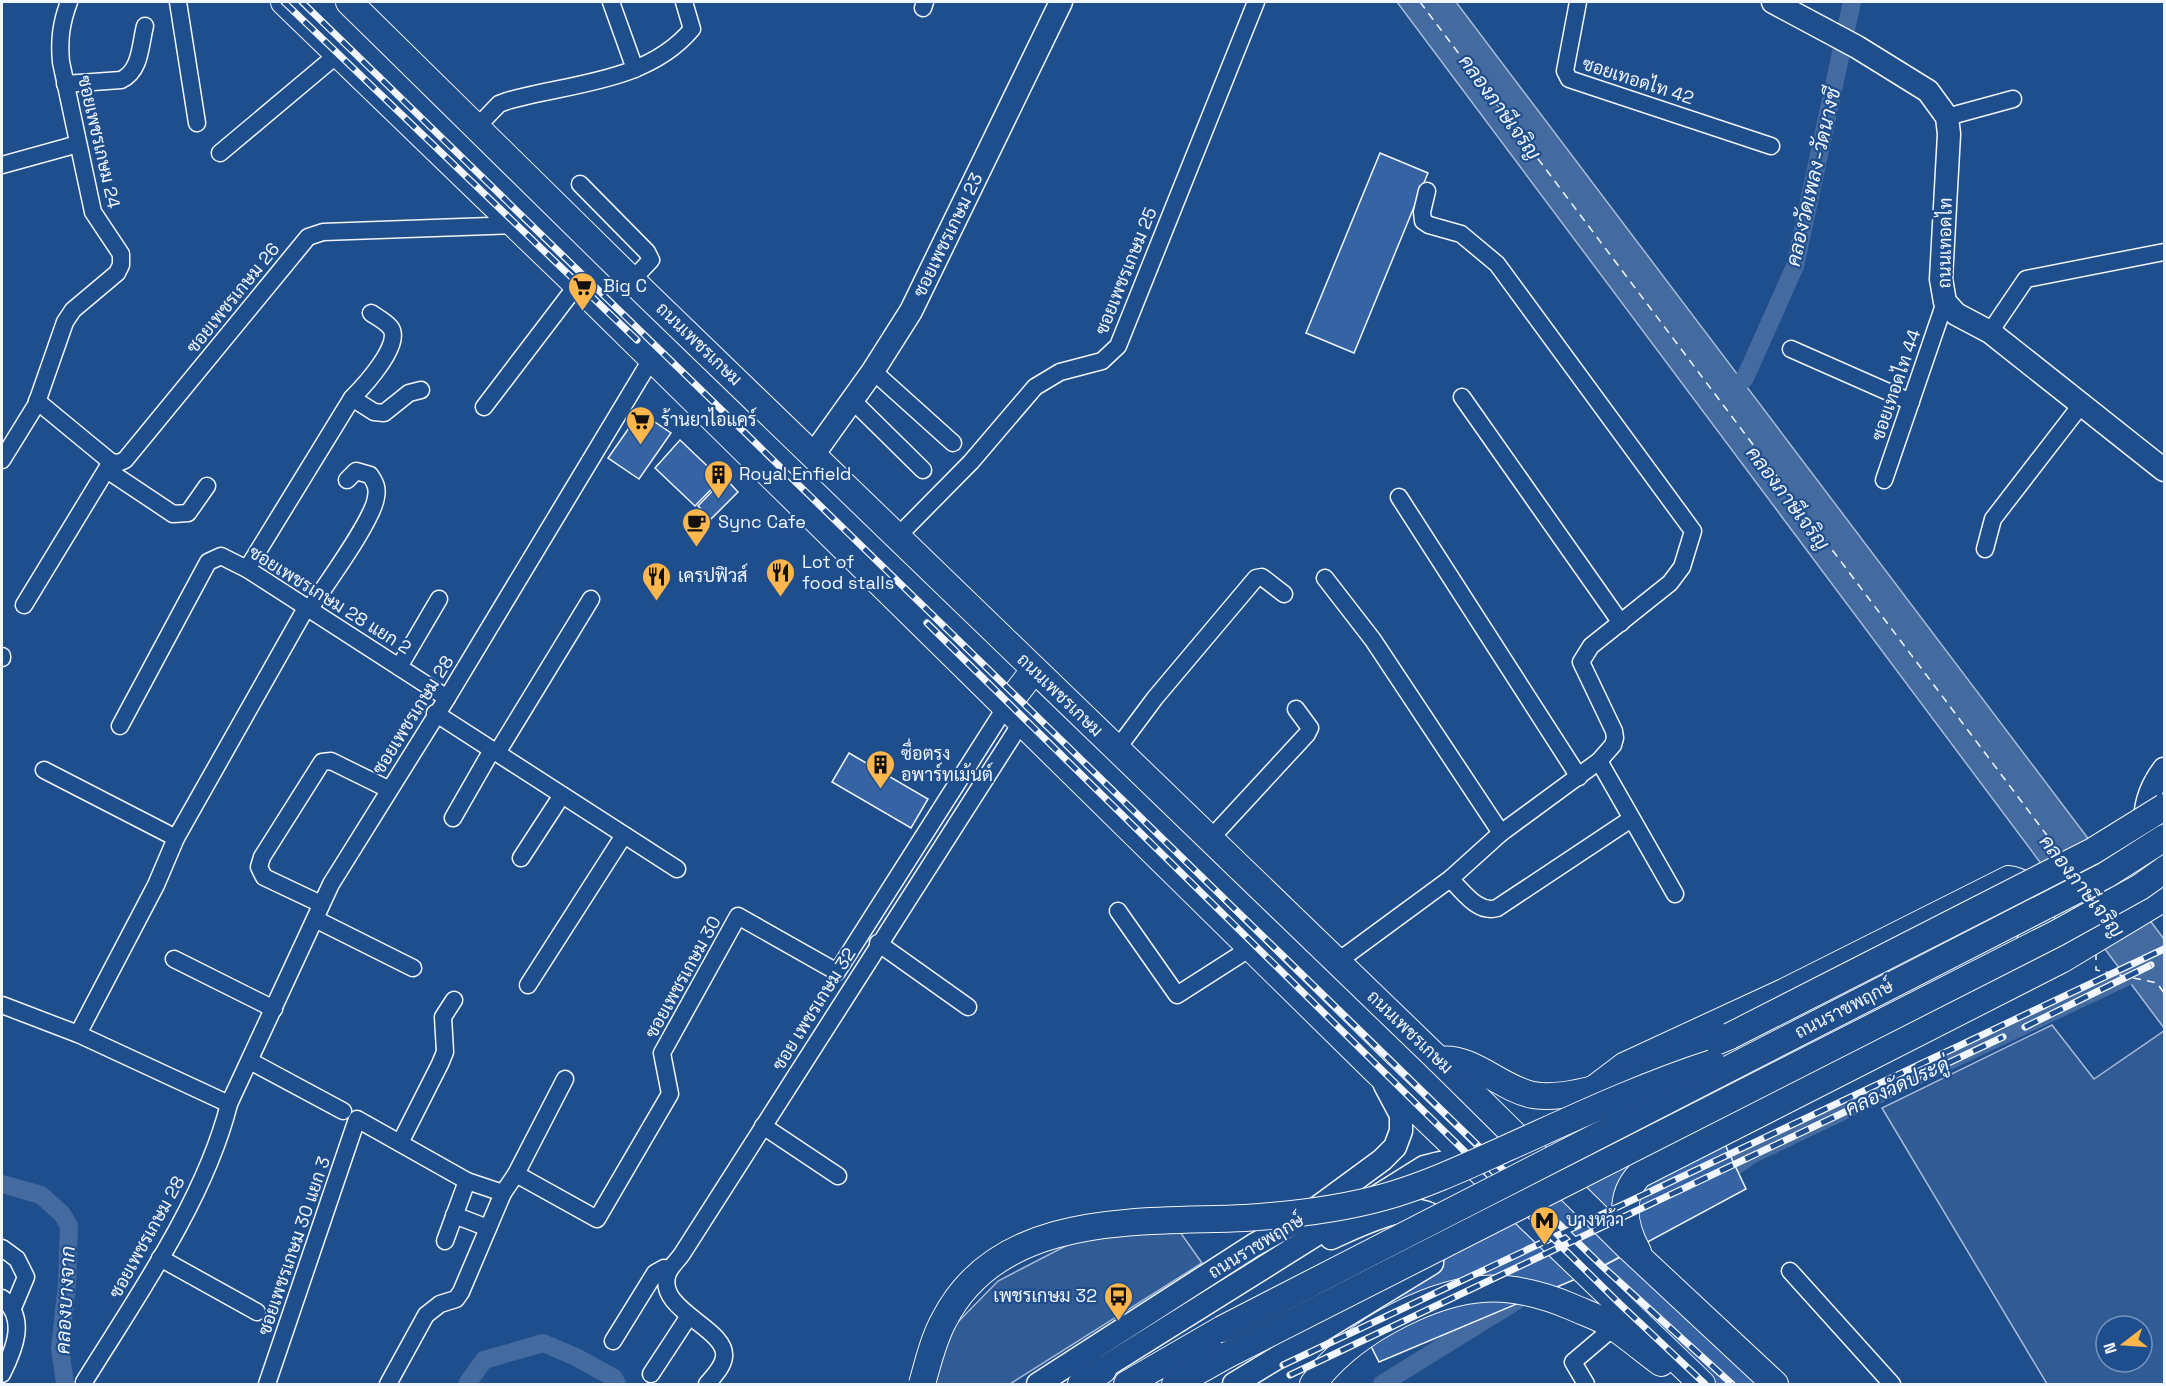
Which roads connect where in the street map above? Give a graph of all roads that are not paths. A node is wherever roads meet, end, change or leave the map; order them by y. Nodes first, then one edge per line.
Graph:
1 (69, 2) edge
2 (178, 2) edge
3 (284, 2) edge
4 (350, 2) edge
5 (611, 2) edge
6 (684, 2) edge
7 (1061, 2) edge
8 (1256, 2) edge
9 (1578, 2) edge
10 (1773, 2) edge
11 (145, 26) dead end
12 (338, 54) junction
13 (635, 69) junction
14 (65, 84) junction
15 (2013, 99) dead end
16 (1947, 117) junction
17 (197, 123) dead end
18 (477, 127) junction
19 (78, 144) junction
20 (1771, 146) dead end
21 (220, 153) dead end
22 (2, 165) edge
23 (580, 184) dead end
24 (1427, 190) dead end
25 (516, 225) junction
26 (2164, 252) edge
27 (633, 279) junction
28 (577, 285) junction
29 (1944, 302) junction
30 (371, 313) dead end
31 (1990, 332) junction
32 (1791, 349) dead end
33 (652, 358) junction
34 (873, 371) junction
35 (421, 390) dead end
36 (1462, 397) dead end
37 (352, 398) junction
38 (851, 399) junction
39 (37, 401) junction
40 (1911, 402) junction
41 (2081, 405) junction
42 (484, 407) dead end
43 (953, 443) dead end
44 (813, 455) junction
45 (2, 460) edge
46 (109, 466) junction
47 (922, 470) dead end
48 (2164, 470) edge
49 (346, 480) dead end
50 (1884, 480) dead end
51 (207, 486) dead end
52 (1399, 497) dead end
53 (897, 537) junction
54 (1985, 549) dead end
55 (247, 569) junction
56 (1325, 578) dead end
57 (1284, 594) dead end
58 (591, 598) dead end
59 (439, 599) dead end
60 (24, 605) dead end
61 (308, 609) junction
62 (1621, 623) junction
63 (399, 667) junction
64 (1034, 670) junction
65 (447, 698) junction
66 (1296, 709) dead end
67 (435, 713) junction
68 (1013, 716) junction
69 (120, 726) dead end
70 (1118, 749) junction
71 (494, 752) junction
72 (1599, 761) junction
73 (2164, 769) edge
74 (44, 770) dead end
75 (1579, 777) junction
76 (388, 789) junction
77 (562, 795) junction
78 (2164, 807) edge
79 (453, 819) dead end
80 (1631, 819) junction
81 (1501, 833) junction
82 (624, 835) junction
83 (176, 838) junction
84 (1211, 838) junction
85 (2164, 838) edge
86 (521, 858) dead end
87 (677, 869) dead end
88 (2164, 869) edge
89 (1450, 879) junction
90 (1676, 894) dead end
91 (2164, 898) edge
92 (1118, 911) dead end
93 (318, 912) junction
94 (878, 944) junction
95 (1252, 947) junction
96 (174, 959) dead end
97 (1337, 962) junction
98 (413, 968) dead end
99 (528, 985) dead end
100 (454, 1000) dead end
101 (2, 1005) edge
102 (968, 1007) dead end
103 (274, 1009) junction
104 (78, 1034) junction
105 (1773, 1046) junction
106 (1439, 1060) junction
107 (250, 1061) junction
108 (1374, 1069) junction
109 (565, 1079) dead end
110 (1616, 1081) junction
111 (1587, 1090) junction
112 (229, 1104) junction
113 (350, 1115) junction
114 (763, 1126) junction
115 (1651, 1132) junction
116 (400, 1143) junction
117 (1466, 1158) junction
118 (1519, 1166) junction
119 (516, 1174) junction
120 (838, 1176) dead end
121 (467, 1181) junction
122 (1630, 1185) junction
123 (503, 1193) junction
124 (1574, 1194) junction
125 (1522, 1211) junction
126 (1185, 1213) dead end
127 (454, 1215) junction
128 (488, 1228) junction
129 (445, 1241) dead end
130 (2, 1248) edge
131 (160, 1258) junction
132 (1644, 1263) junction
133 (1261, 1269) junction
134 (669, 1271) junction
135 (1790, 1271) dead end
136 (1417, 1272) junction
137 (7, 1303) edge
138 (257, 1312) dead end
139 (689, 1316) junction
140 (1614, 1328) junction
141 (613, 1341) dead end
142 (1102, 1370) junction
143 (2, 1374) edge
144 (651, 1374) dead end
145 (84, 1382) dead end
146 (267, 1384) edge
147 (388, 1384) edge
148 (707, 1384) edge
149 (915, 1384) edge
150 (922, 1384) edge
151 (1038, 1384) edge
152 (1075, 1384) edge
153 (1081, 1384) edge
154 (1126, 1384) edge
155 (1175, 1384) edge
156 (1234, 1384) edge
157 (1313, 1384) edge
158 (1586, 1384) edge
159 (1687, 1384) edge
160 (1702, 1384) edge
161 (1775, 1384) edge
162 (1892, 1384) edge

1 - 14 street, ซอยเพชรเกษม 24
2 - 17 street
3 - 12 main road
4 - 18 main road, ถนนเพชรเกษม
5 - 13 street
6 - 13 street
7 - 34 main road, ซอยเพชรเกษม 23
8 - 53 street, ซอยเพชรเกษม 25
9 - 20 street, ซอยเทอดไท 42
10 - 16 main road
11 - 14 street
12 - 21 street
12 - 25 main road
13 - 18 street
14 - 19 street, ซอยเพชรเกษม 24
15 - 16 street
16 - 29 main road, ถนนเทอดไท
18 - 27 main road, ถนนเพชรเกษม
19 - 22 street
19 - 39 street, ซอยเพชรเกษม 24
23 - 27 street
24 - 62 street
25 - 28 main road
25 - 46 street, ซอยเพชรเกษม 26
26 - 31 street
27 - 44 main road, ถนนเพชรเกษม
28 - 33 main road
28 - 42 street
29 - 31 main road, ถนนเทอดไท
29 - 40 street, ซอยเทอดไท 44
30 - 37 street
31 - 41 main road, ถนนเทอดไท
32 - 40 street
33 - 65 street, ซอยเพชรเกษม 28
33 - 68 main road
34 - 38 main road, ซอยเพชรเกษม 23
34 - 43 street
35 - 37 street
36 - 62 street
37 - 55 street
38 - 44 main road, ซอยเพชรเกษม 23
38 - 47 street
39 - 45 street, ซอยเพชรเกษม 24
39 - 46 street
40 - 50 street, ซอยเทอดไท 44
41 - 48 main road, ถนนเทอดไท
41 - 54 street
44 - 53 main road, ถนนเพชรเกษม
46 - 51 street
46 - 60 street
49 - 61 street
52 - 75 street
53 - 64 main road, ถนนเพชรเกษม
55 - 61 street, ซอยเพชรเกษม 28 แยก 2
55 - 69 street, ซอยเพชรเกษม 28 แยก 2
56 - 81 street
57 - 70 street
58 - 71 street
59 - 63 street
61 - 63 street, ซอยเพชรเกษม 28 แยก 2
61 - 83 street
62 - 72 street
63 - 65 street, ซอยเพชรเกษม 28 แยก 2
64 - 68 main road
64 - 70 main road, ถนนเพชรเกษม
65 - 67 street, ซอยเพชรเกษม 28
66 - 84 street
67 - 71 street
67 - 76 street, ซอยเพชรเกษม 28
68 - 94 street, ซอย เพชรเกษม 32
68 - 95 main road
68 - 119 street, ซอยเพชรเกษม 30
70 - 84 main road, ถนนเพชรเกษม
71 - 77 street
71 - 79 street
72 - 75 street
72 - 80 street
73 - 88 main road
74 - 83 street
75 - 81 street
76 - 93 street, ซอยเพชรเกษม 28
76 - 93 street
77 - 82 street
77 - 86 street
78 - 110 main road, bridge
80 - 89 street
80 - 90 street
81 - 89 street
82 - 87 street
82 - 99 street
83 - 104 street
84 - 97 main road, ถนนเพชรเกษม
85 - 105 main road, ถนนราชพฤกษ์, bridge
88 - 155 main road, ถนนราชพฤกษ์, bridge
89 - 97 street
91 - 122 main road
92 - 95 street
93 - 98 street
93 - 103 street, ซอยเพชรเกษม 28
94 - 102 street
94 - 114 street, ซอย เพชรเกษม 32
95 - 108 main road
96 - 103 street
97 - 106 main road, ถนนเพชรเกษม
100 - 116 street
101 - 104 street
103 - 107 street, ซอยเพชรเกษม 28
104 - 112 street
105 - 150 main road, bridge
105 - 154 main road, ถนนราชพฤกษ์, bridge
106 - 111 main road
106 - 118 main road
106 - 124 main road, ถนนเพชรเกษม
107 - 112 street, ซอยเพชรเกษม 28
107 - 113 street
108 - 117 main road
108 - 151 main road, ถนนราชพฤกษ์
109 - 119 street
110 - 111 main road
110 - 115 street
111 - 115 street
112 - 131 street, ซอยเพชรเกษม 28
113 - 116 street
113 - 146 street, ซอยเพชรเกษม 30 แยก 3
114 - 120 street
114 - 134 street, ซอย เพชรเกษม 32
115 - 122 street
116 - 121 street
117 - 118 main road
117 - 125 main road
117 - 133 main road
118 - 124 main road
118 - 125 main road
119 - 123 street
121 - 123 street
121 - 127 street
122 - 132 main road
123 - 128 street
124 - 132 main road, ถนนเพชรเกษม
125 - 136 main road
125 - 160 main road
126 - 149 street
127 - 128 street
127 - 129 street
128 - 147 street
130 - 137 street
131 - 138 street
131 - 145 street, ซอยเพชรเกษม 28
132 - 161 main road, ถนนเพชรเกษม
133 - 136 main road
133 - 142 main road
134 - 139 street
134 - 141 street
135 - 162 street
136 - 156 main road
137 - 143 street
139 - 144 street
139 - 148 street
140 - 157 main road
140 - 158 street
140 - 159 main road
142 - 152 main road
142 - 153 main road

